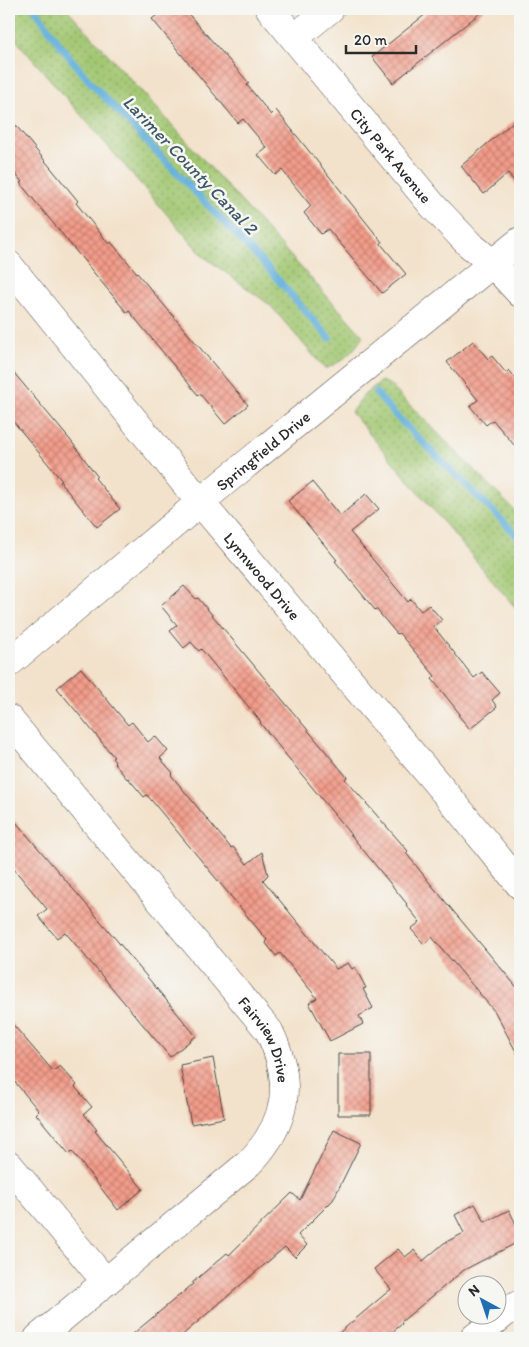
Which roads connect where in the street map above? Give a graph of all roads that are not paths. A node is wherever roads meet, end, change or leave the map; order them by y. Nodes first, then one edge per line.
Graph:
1 (270, 9) edge
2 (330, 9) edge
3 (294, 38) junction
4 (520, 241) edge
5 (492, 263) junction
6 (9, 265) edge
7 (520, 293) edge
8 (200, 502) junction
9 (9, 663) edge
10 (9, 719) edge
11 (520, 885) edge
12 (9, 1165) edge
13 (106, 1282) junction
14 (520, 1304) edge
15 (38, 1338) edge
16 (474, 1338) edge

1 - 3 street, City Park Avenue
2 - 3 street
3 - 5 street, City Park Avenue
4 - 5 street, Springfield Drive
5 - 7 street, City Park Avenue
5 - 8 street, Springfield Drive
6 - 8 street, Lynnwood Drive
8 - 9 street, Springfield Drive
8 - 11 street, Lynnwood Drive
10 - 13 street, Fairview Drive
12 - 13 street
13 - 15 street, Fairview Drive
14 - 16 street

